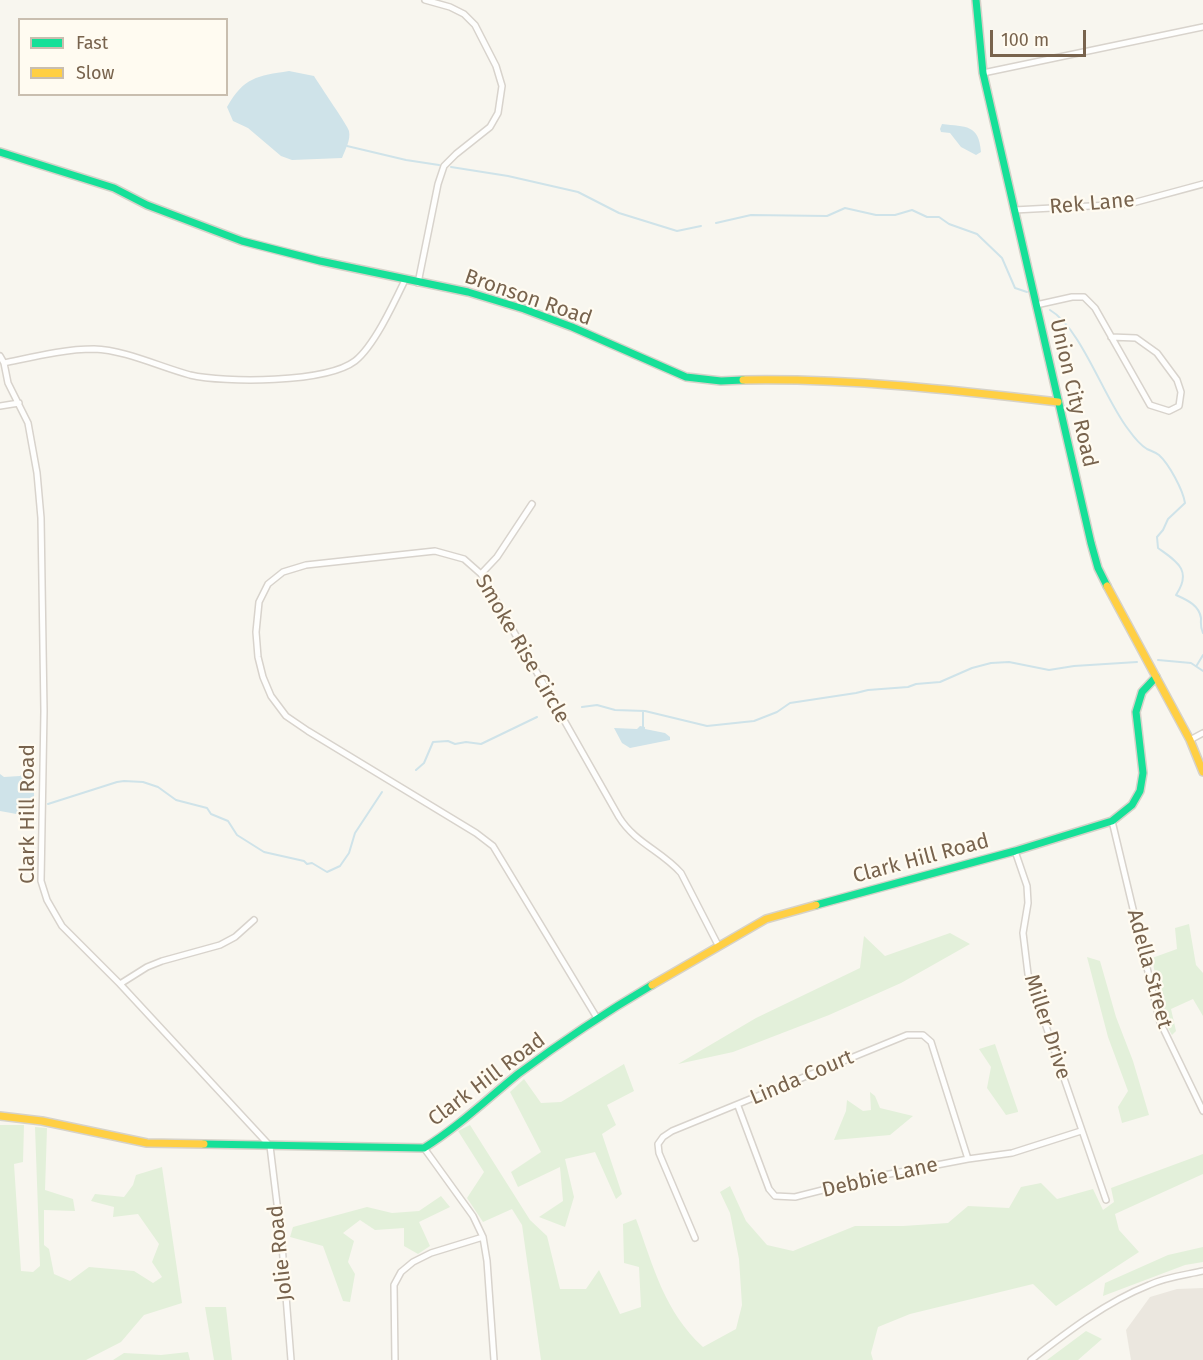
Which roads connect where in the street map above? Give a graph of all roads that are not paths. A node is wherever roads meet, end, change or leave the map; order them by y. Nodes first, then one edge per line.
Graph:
1 (425, 0) edge
2 (976, 0) edge
3 (1203, 27) edge
4 (983, 73) junction
5 (0, 152) edge
6 (1203, 184) edge
7 (1014, 210) junction
8 (405, 280) junction
9 (418, 283) junction
10 (1036, 304) junction
11 (1111, 337) junction
12 (0, 356) edge
13 (4, 363) junction
14 (1058, 402) junction
15 (19, 403) junction
16 (0, 406) edge
17 (532, 504) dead end
18 (481, 574) junction
19 (1156, 677) junction
20 (1203, 733) edge
21 (1190, 740) junction
22 (1203, 772) edge
23 (1112, 821) junction
24 (1014, 851) junction
25 (254, 920) dead end
26 (718, 945) junction
27 (120, 984) junction
28 (597, 1018) junction
29 (738, 1106) junction
30 (1203, 1111) edge
31 (0, 1116) edge
32 (1081, 1131) junction
33 (270, 1146) junction
34 (424, 1148) junction
35 (968, 1159) junction
36 (1106, 1200) dead end
37 (483, 1237) junction
38 (695, 1238) dead end
39 (1203, 1271) edge
40 (291, 1360) edge
41 (395, 1360) edge
42 (494, 1360) edge
43 (1030, 1360) edge

1 - 9 street
2 - 4 street, Union City Road
3 - 4 street
4 - 7 street, Union City Road
5 - 8 street, Bronson Road
6 - 7 street, Rek Lane
7 - 10 street, Union City Road
8 - 9 street, Bronson Road
8 - 13 street
9 - 14 street, Bronson Road
10 - 11 street
10 - 14 street, Union City Road
11 - 11 street
12 - 13 street, Clark Hill Road
13 - 15 street, Clark Hill Road
14 - 19 street, Union City Road
15 - 16 street
15 - 27 street, Clark Hill Road
17 - 18 street
18 - 26 street, Smoke Rise Circle
18 - 28 street, Smoke Rise Circle
19 - 21 street, Union City Road
19 - 23 street, Clark Hill Road
20 - 21 street
21 - 22 street, Union City Road
23 - 24 street, Clark Hill Road
23 - 30 street, Adella Street
24 - 26 street, Clark Hill Road
24 - 32 street, Miller Drive
25 - 27 street
26 - 28 street, Clark Hill Road
27 - 33 street, Clark Hill Road
28 - 34 street, Clark Hill Road
29 - 35 street, Debbie Lane
29 - 35 street, Linda Court
29 - 38 street, Linda Court
31 - 33 street
32 - 35 street, Debbie Lane
32 - 36 street, Miller Drive
33 - 34 street, Clark Hill Road
33 - 40 street, Jolie Road
34 - 37 street
37 - 41 street
37 - 42 street
39 - 43 street

